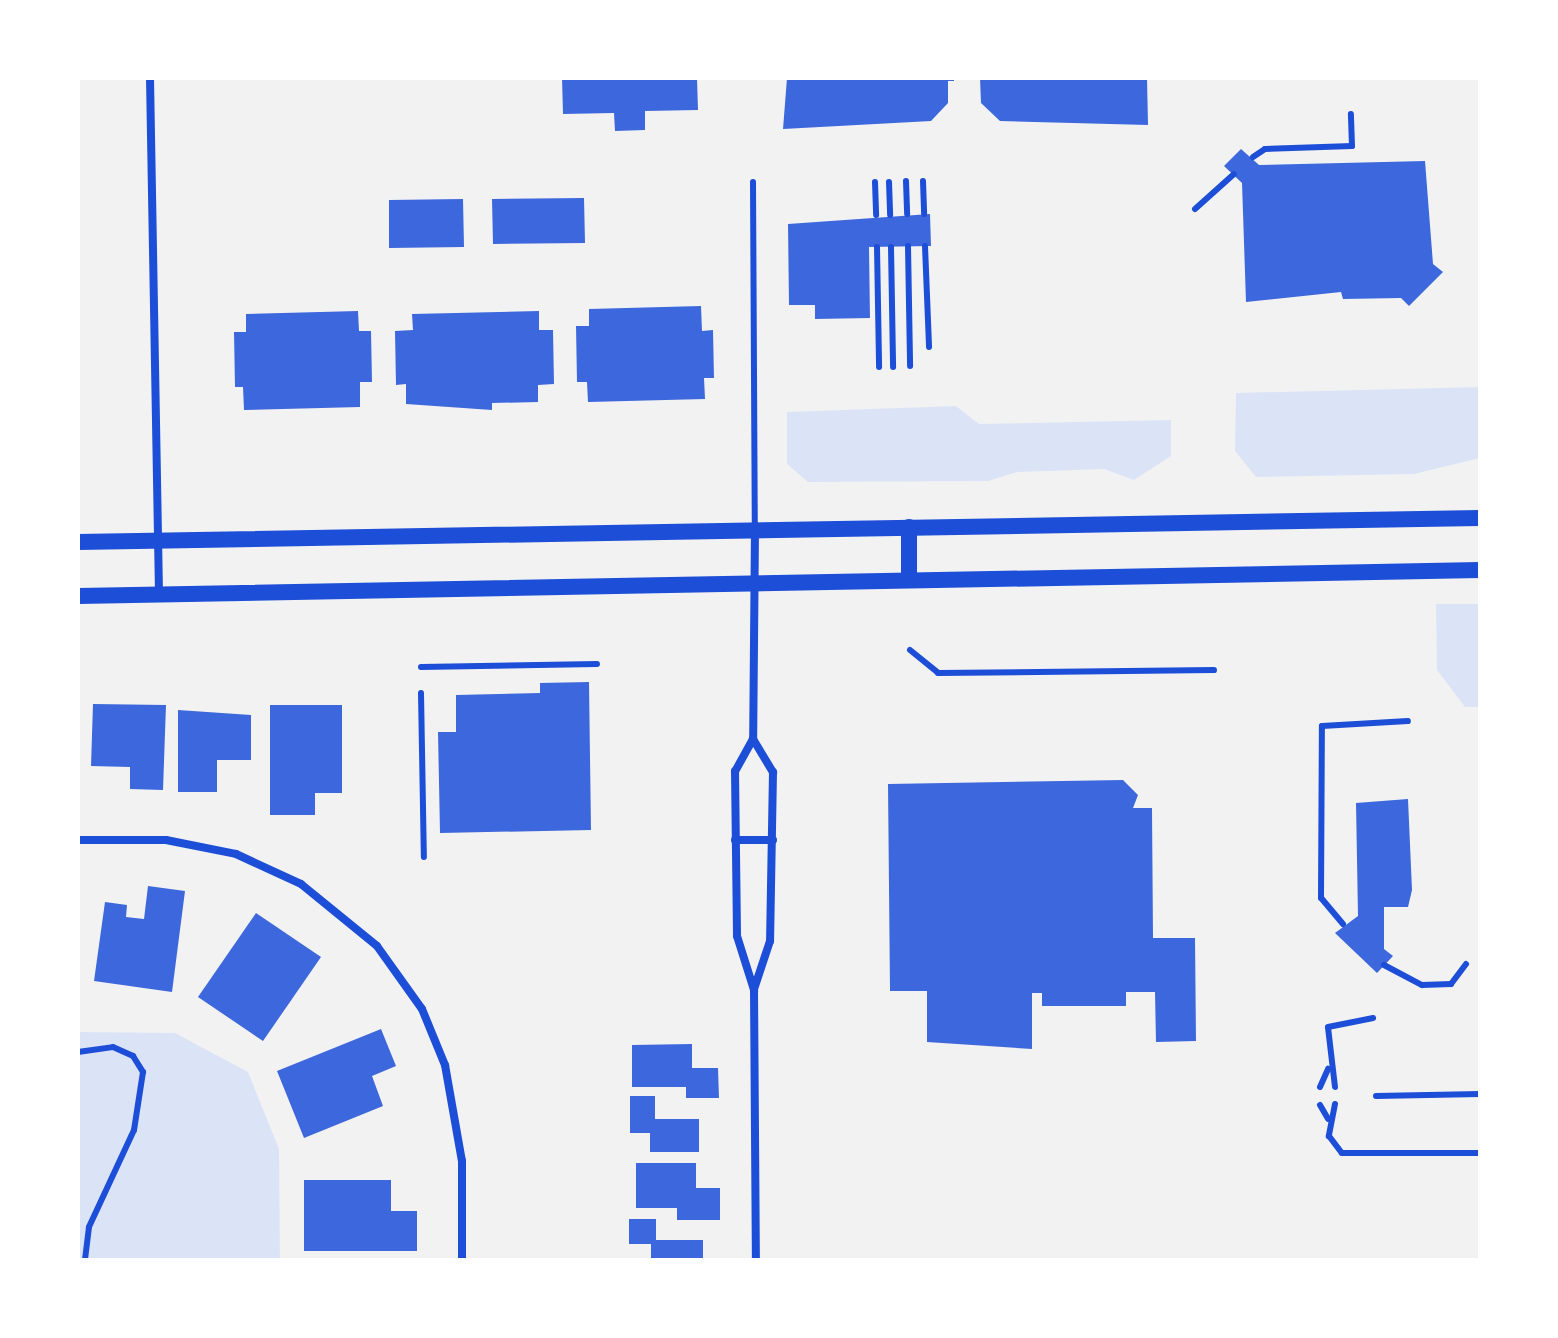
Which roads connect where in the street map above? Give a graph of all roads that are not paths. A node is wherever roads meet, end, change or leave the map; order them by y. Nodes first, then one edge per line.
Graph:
1 (150, 78) edge
2 (1351, 114) dead end
3 (1253, 157) dead end
4 (1234, 174) dead end
5 (906, 181) dead end
6 (923, 181) dead end
7 (753, 182) dead end
8 (875, 182) dead end
9 (889, 182) dead end
10 (1195, 209) dead end
11 (907, 214) dead end
12 (924, 214) dead end
13 (876, 215) dead end
14 (890, 215) dead end
15 (908, 246) dead end
16 (925, 246) dead end
17 (877, 247) dead end
18 (891, 247) dead end
19 (929, 347) dead end
20 (910, 366) dead end
21 (879, 367) dead end
22 (893, 367) dead end
23 (1480, 518) edge
24 (909, 527) junction
25 (755, 529) junction
26 (158, 541) junction
27 (78, 542) edge
28 (1480, 570) edge
29 (909, 579) junction
30 (753, 582) junction
31 (159, 594) junction
32 (78, 596) edge
33 (910, 650) dead end
34 (597, 664) dead end
35 (421, 667) dead end
36 (1214, 670) dead end
37 (421, 693) dead end
38 (1408, 721) dead end
39 (753, 739) junction
40 (78, 840) edge
41 (735, 840) junction
42 (773, 840) junction
43 (424, 857) dead end
44 (1343, 924) dead end
45 (1466, 964) dead end
46 (1384, 965) dead end
47 (754, 990) junction
48 (1373, 1018) dead end
49 (78, 1052) edge
50 (1328, 1068) junction
51 (1320, 1087) dead end
52 (1335, 1087) dead end
53 (1480, 1094) edge
54 (1376, 1096) dead end
55 (1335, 1104) dead end
56 (1320, 1105) dead end
57 (1328, 1119) junction
58 (1480, 1153) edge
59 (85, 1260) edge
60 (462, 1260) edge
61 (756, 1260) edge

1 - 26 street
2 - 3 lane
4 - 10 lane
5 - 11 lane
6 - 12 lane
7 - 25 lane
8 - 13 lane
9 - 14 lane
15 - 20 lane
16 - 19 lane
17 - 21 lane
18 - 22 lane
23 - 24 main road
24 - 25 main road
24 - 29 main road
25 - 26 main road
25 - 30 street
26 - 27 main road
26 - 31 street
28 - 29 main road
29 - 30 main road
30 - 31 main road
30 - 39 street
31 - 32 main road
33 - 36 lane
34 - 35 lane
37 - 43 lane
38 - 44 lane
39 - 41 street
39 - 42 street
40 - 60 street
41 - 42 street
41 - 47 street
42 - 47 street
45 - 46 lane
47 - 61 street
48 - 50 lane
49 - 59 lane
50 - 51 lane
50 - 52 lane
53 - 54 lane
55 - 57 lane
56 - 57 lane
57 - 58 lane

